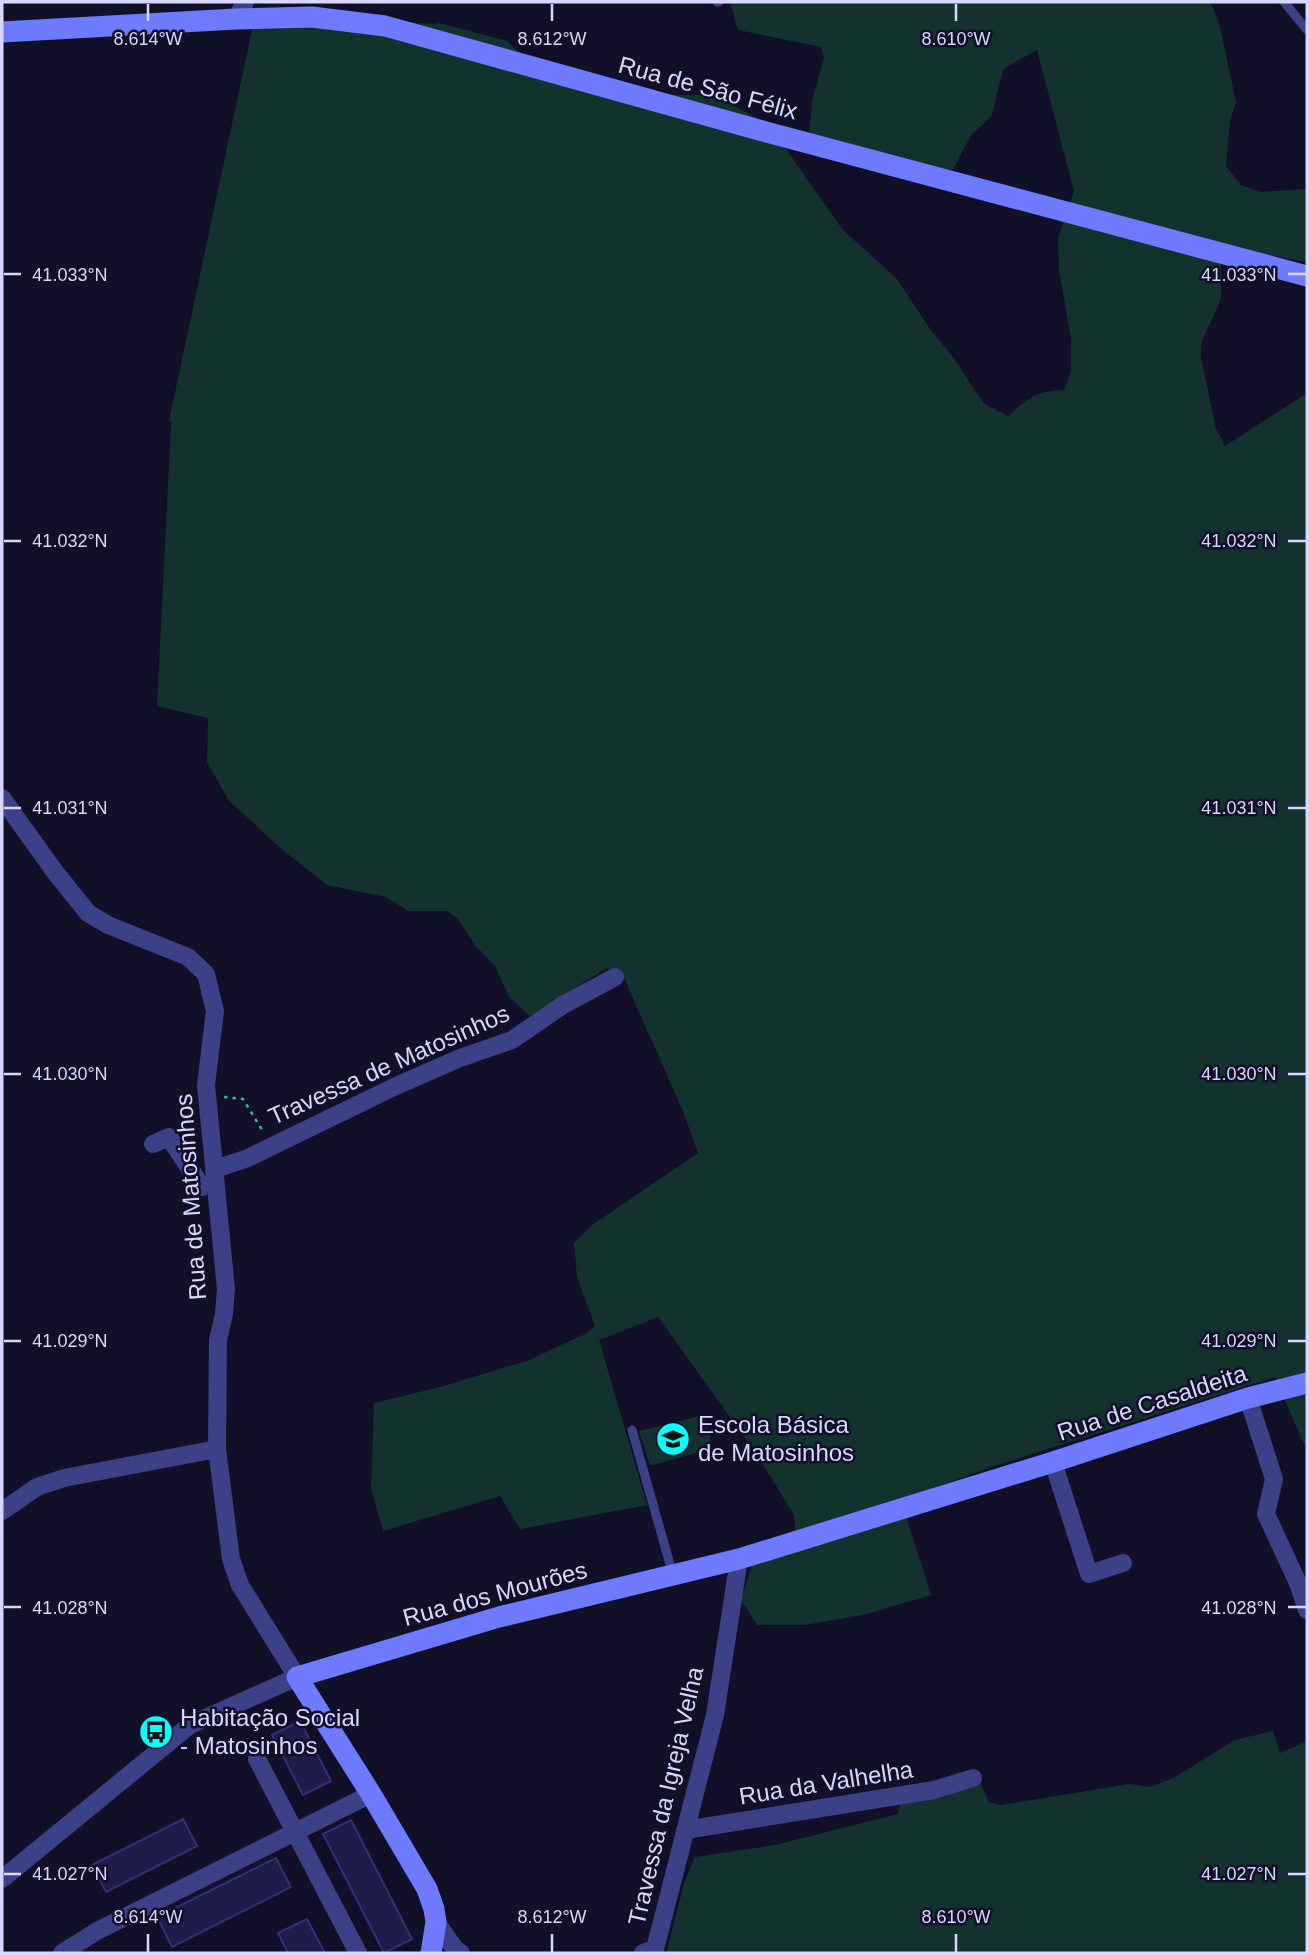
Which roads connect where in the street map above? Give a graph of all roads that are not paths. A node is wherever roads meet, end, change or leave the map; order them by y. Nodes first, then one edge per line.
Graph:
1 (1284, 2) edge
2 (241, 10) edge
3 (1307, 30) edge
4 (2, 32) edge
5 (1307, 276) edge
6 (2, 799) edge
7 (615, 977) dead end
8 (153, 1144) dead end
9 (215, 1169) junction
10 (202, 1186) dead end
11 (1307, 1383) edge
12 (1248, 1398) junction
13 (632, 1430) dead end
14 (217, 1449) junction
15 (1053, 1462) junction
16 (2, 1511) edge
17 (739, 1559) junction
18 (1123, 1563) dead end
19 (673, 1575) junction
20 (1307, 1610) edge
21 (297, 1677) junction
22 (257, 1759) dead end
23 (973, 1778) dead end
24 (370, 1794) junction
25 (685, 1830) junction
26 (295, 1832) junction
27 (2, 1879) edge
28 (436, 1922) junction
29 (62, 1953) edge
30 (358, 1953) edge
31 (431, 1953) edge
32 (461, 1953) edge
33 (643, 1953) edge

1 - 3 lane
2 - 4 street, Rua de São Félix
2 - 5 street, Rua de São Félix
6 - 9 street, Rua de Matosinhos
7 - 9 street, Travessa de Matosinhos
8 - 10 street
9 - 14 street, Rua de Matosinhos
11 - 12 street, Rua de Casaldeita
12 - 15 street, Rua de Casaldeita
12 - 20 street
13 - 19 lane
14 - 16 street
14 - 21 street, Rua de Matosinhos
15 - 17 street, Rua dos Mourões
15 - 18 street
17 - 19 street, Rua dos Mourões
17 - 25 street, Travessa da Igreja Velha
19 - 21 street, Rua dos Mourões
21 - 24 street
21 - 27 street, Rua dos Mourões
22 - 26 street
23 - 25 street, Rua da Valhelha
24 - 26 street
24 - 28 street
25 - 33 street, Travessa da Igreja Velha
26 - 29 street
26 - 30 street
28 - 31 street
28 - 32 street

